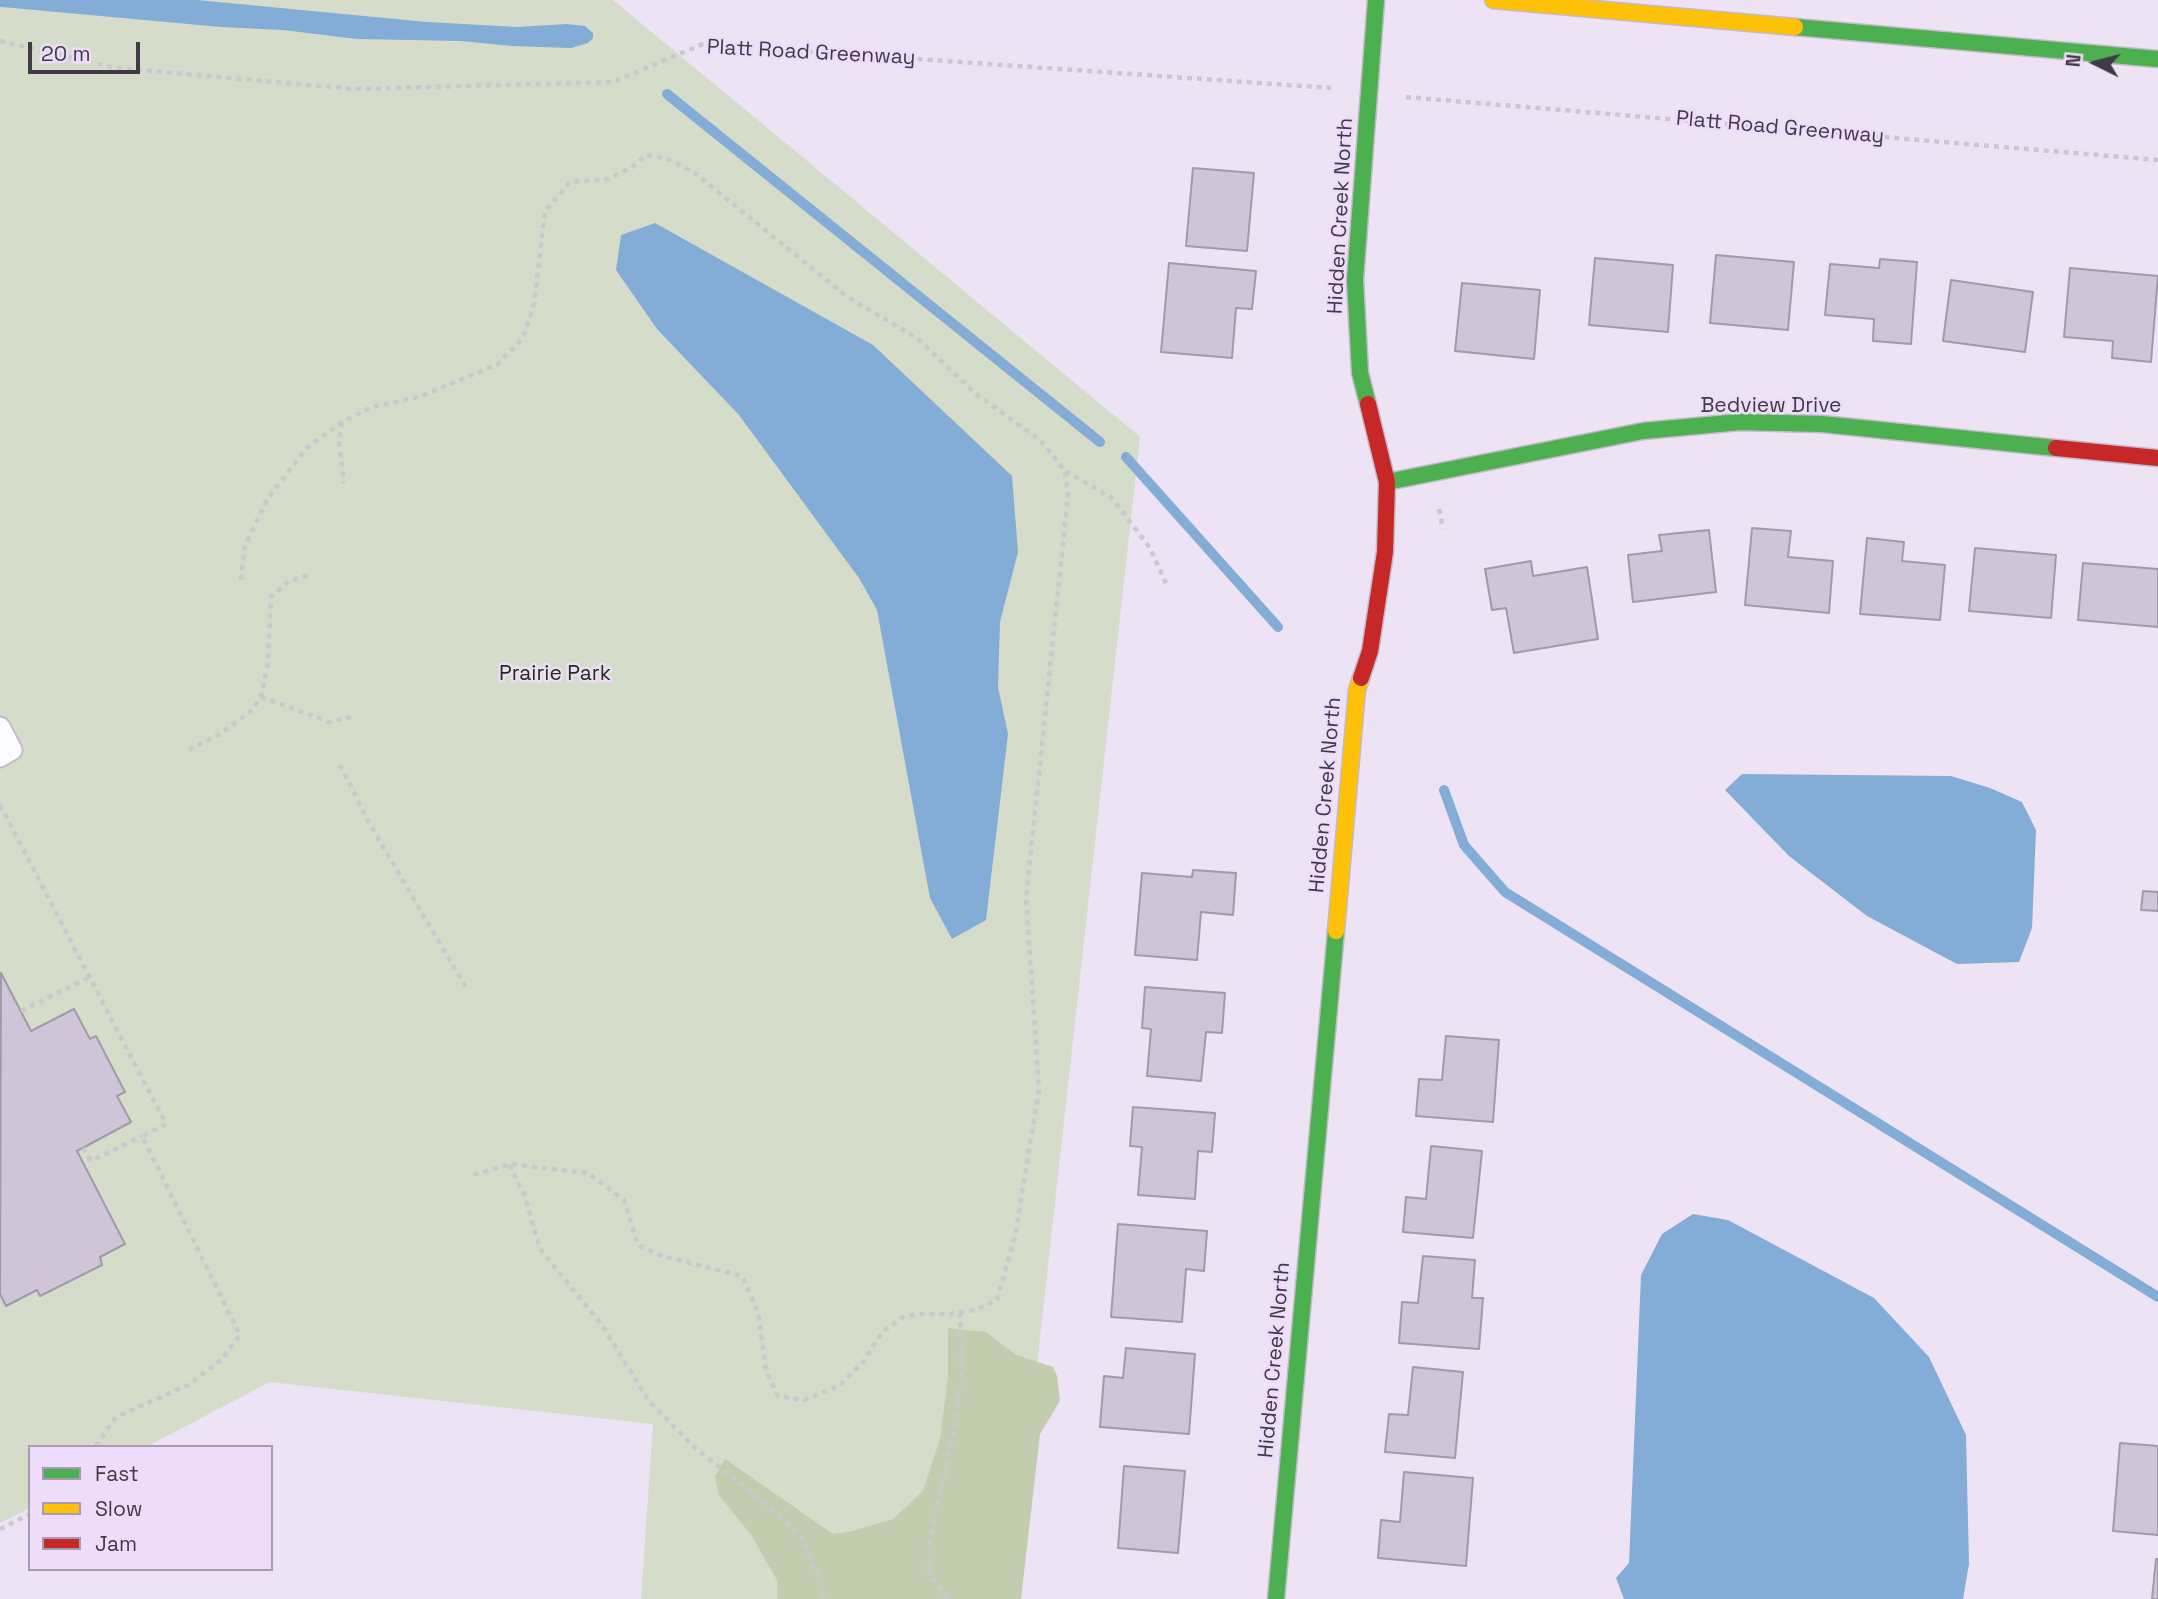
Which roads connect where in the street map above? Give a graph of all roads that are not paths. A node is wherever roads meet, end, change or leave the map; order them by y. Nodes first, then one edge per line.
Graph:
1 (1376, 0) edge
2 (1493, 0) edge
3 (2158, 59) edge
4 (2158, 457) edge
5 (1387, 482) junction
6 (0, 727) edge
7 (0, 757) edge
8 (1276, 1599) edge

1 - 5 street, Hidden Creek North
2 - 3 street
4 - 5 street, Bedview Drive
5 - 8 street, Hidden Creek North
6 - 7 lane

